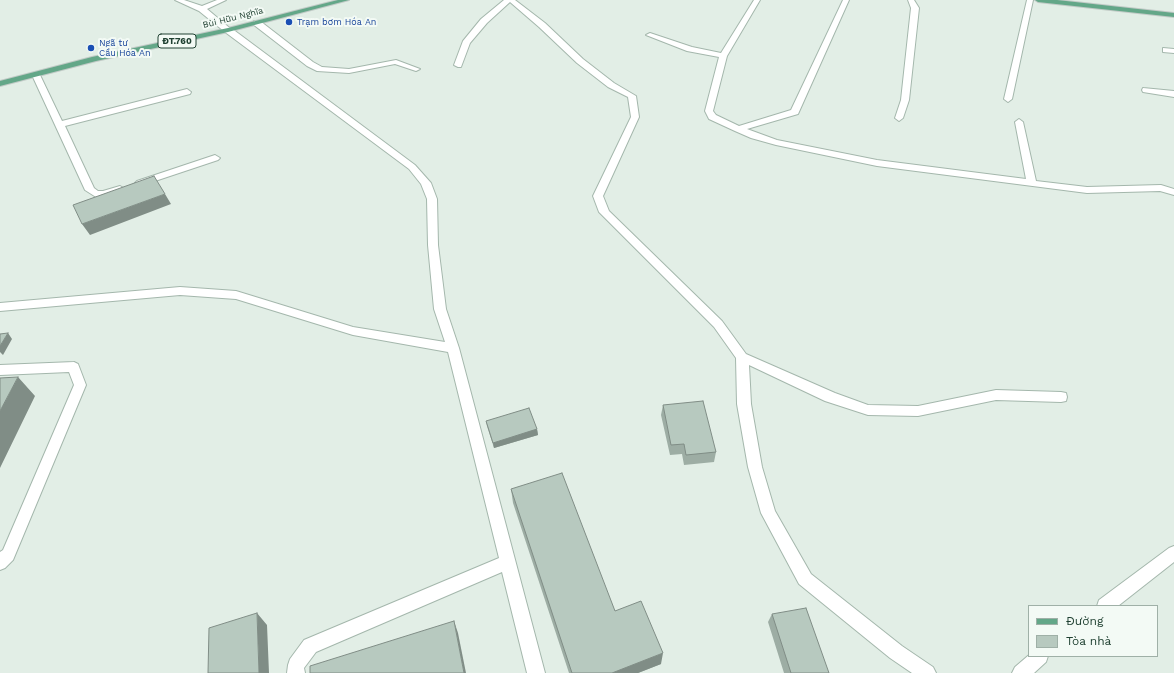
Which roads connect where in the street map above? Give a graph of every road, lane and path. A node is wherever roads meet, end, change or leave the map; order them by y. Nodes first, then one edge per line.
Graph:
1 (178, 0) edge
2 (222, 0) edge
3 (346, 0) edge
4 (509, 0) edge
5 (757, 0) edge
6 (846, 0) edge
7 (912, 0) edge
8 (1030, 0) edge
9 (1038, 0) edge
10 (1080, 2) edge
11 (202, 9) junction
12 (1174, 14) edge
13 (257, 23) junction
14 (228, 30) junction
15 (650, 35) dead end
16 (723, 56) junction
17 (458, 65) dead end
18 (416, 69) dead end
19 (36, 75) junction
20 (3, 84) edge
21 (1146, 90) dead end
22 (188, 92) dead end
23 (1174, 94) edge
24 (1008, 99) dead end
25 (899, 118) dead end
26 (1019, 122) dead end
27 (59, 124) junction
28 (738, 129) junction
29 (215, 158) dead end
30 (1032, 183) junction
31 (1174, 192) edge
32 (0, 307) edge
33 (453, 348) junction
34 (742, 357) junction
35 (0, 370) edge
36 (1061, 397) dead end
37 (1174, 553) edge
38 (507, 562) junction
39 (0, 563) edge
40 (1106, 605) edge
41 (1039, 657) edge
42 (296, 673) edge
43 (536, 673) edge
44 (927, 673) edge
45 (1021, 673) edge

1 - 11 street
2 - 11 street
3 - 13 main road, Bùi Hữu Nghĩa / ĐT.760
4 - 17 street
4 - 34 street
5 - 16 street
6 - 28 street
7 - 25 street
8 - 24 street
9 - 10 main road
10 - 12 main road
11 - 14 street
13 - 14 main road, Bùi Hữu Nghĩa / ĐT.760
13 - 18 street
14 - 19 main road, Bùi Hữu Nghĩa / ĐT.760
14 - 33 street
15 - 16 street
16 - 28 street
19 - 20 main road, Bùi Hữu Nghĩa / ĐT.760
19 - 27 street
21 - 23 street
22 - 27 street
26 - 30 street
27 - 29 street
28 - 30 street
30 - 31 street
32 - 33 street
33 - 38 street
34 - 36 street
34 - 44 street
35 - 39 street
37 - 40 street
38 - 42 street
38 - 43 street
41 - 45 street

